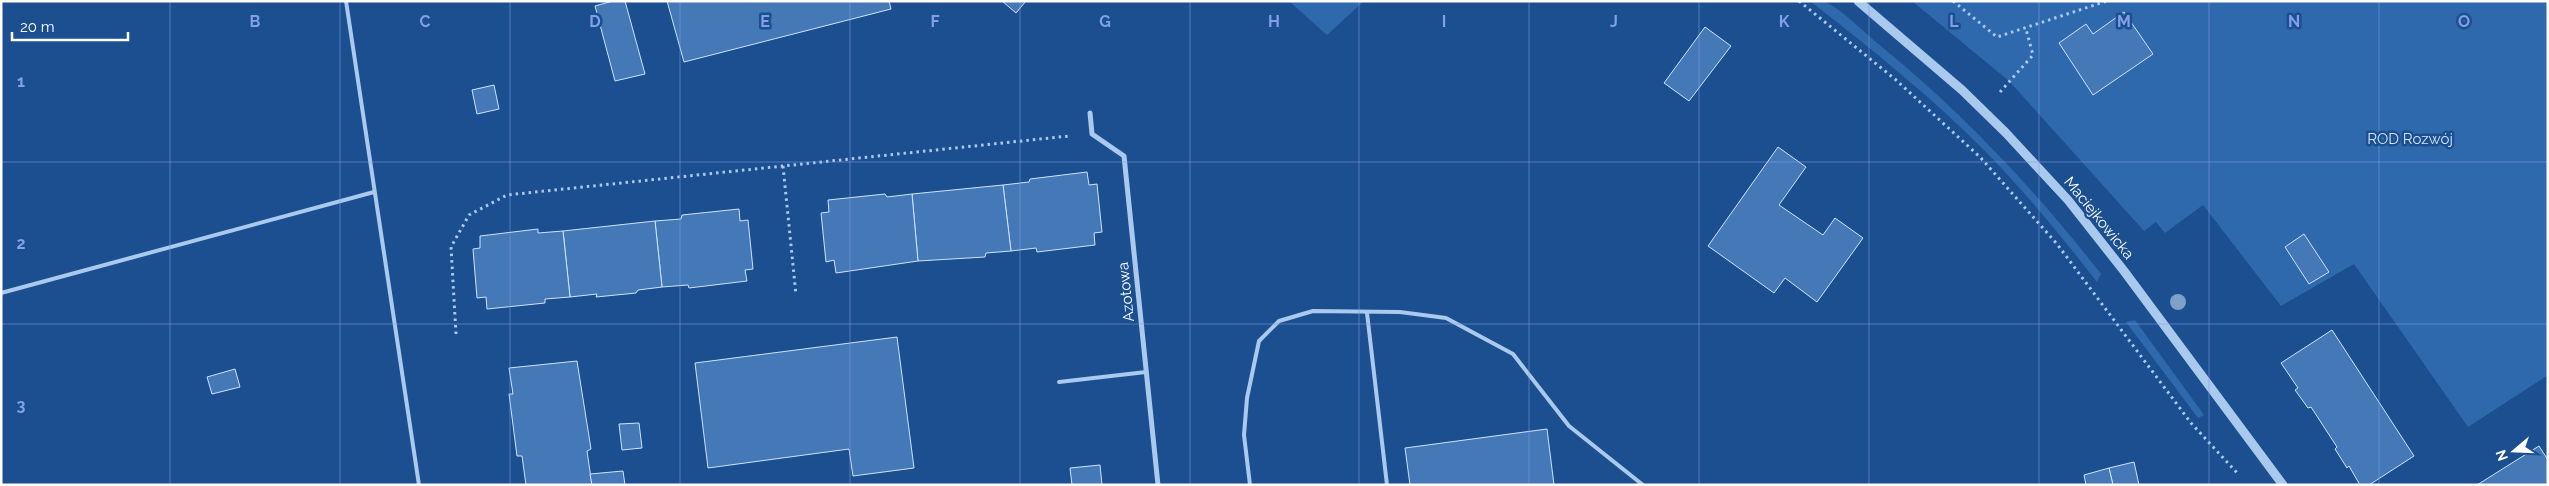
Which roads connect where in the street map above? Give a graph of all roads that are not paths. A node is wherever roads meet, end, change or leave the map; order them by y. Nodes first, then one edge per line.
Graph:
1 (346, 1) edge
2 (1858, 1) edge
3 (1090, 112) dead end
4 (374, 192) junction
5 (1, 293) edge
6 (1367, 313) junction
7 (1146, 372) junction
8 (1059, 382) dead end
9 (419, 485) edge
10 (1158, 485) edge
11 (1250, 485) edge
12 (1386, 485) edge
13 (1643, 485) edge
14 (2283, 485) edge

1 - 4 lane
2 - 14 street, Maciejkowicka
3 - 7 street, Azotowa
4 - 5 lane
4 - 9 lane
6 - 11 lane
6 - 12 lane
6 - 13 lane
7 - 8 lane
7 - 10 street, Azotowa

